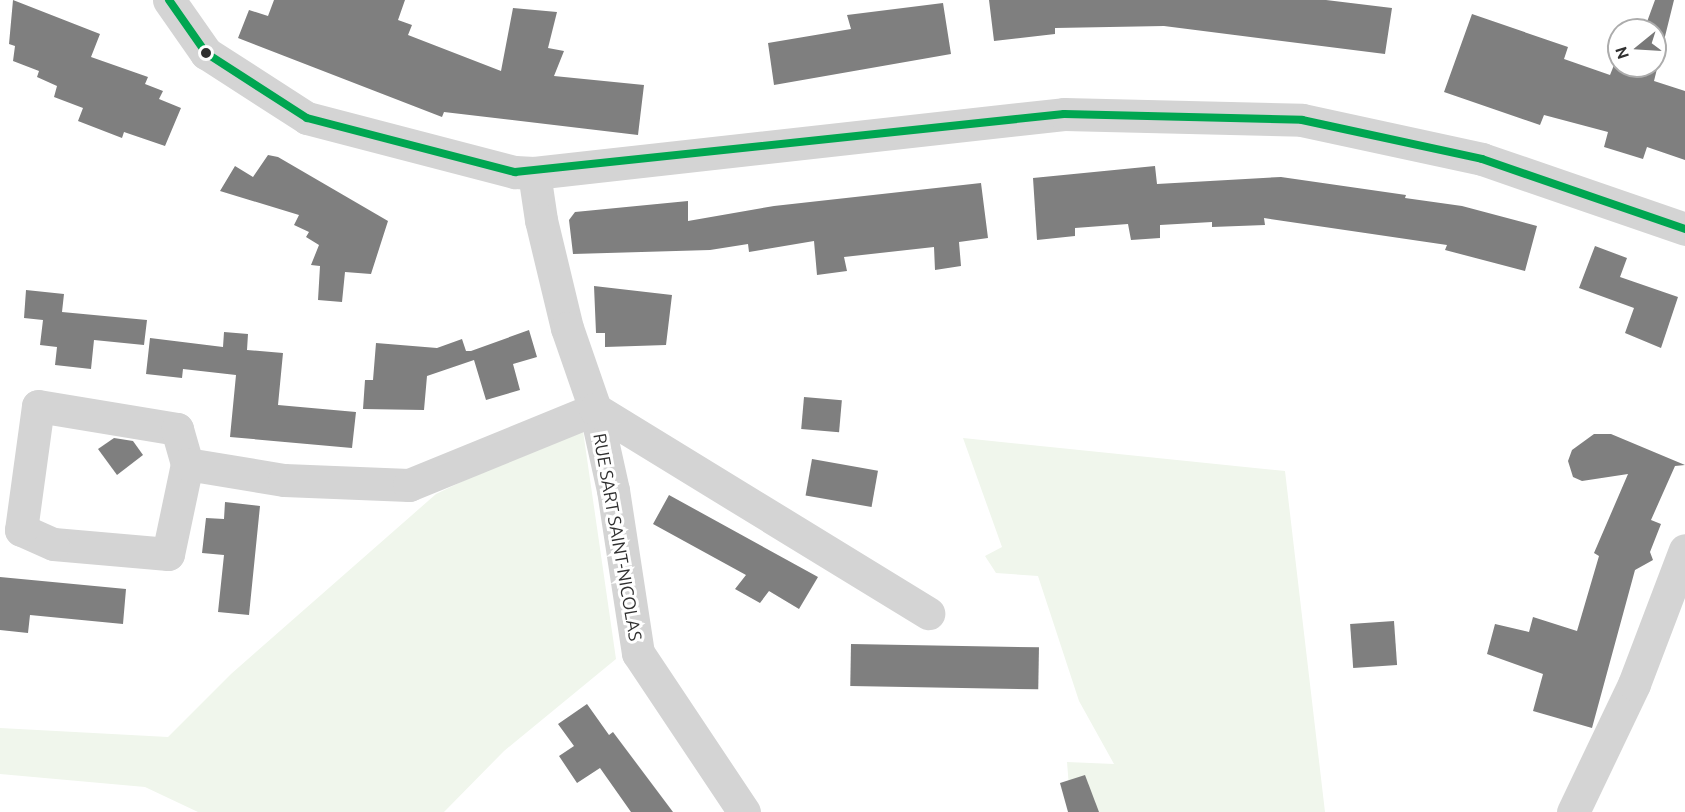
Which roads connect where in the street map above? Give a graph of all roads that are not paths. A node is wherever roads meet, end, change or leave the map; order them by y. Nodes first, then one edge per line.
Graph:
1 (169, 0) edge
2 (534, 173) junction
3 (1685, 229) edge
4 (595, 410) junction
5 (187, 464) junction
6 (1685, 550) edge
7 (928, 613) dead end
8 (744, 812) edge
9 (1573, 812) edge

1 - 2 street
2 - 3 street
2 - 4 street, RUE SART SAINT-NICOLAS
4 - 5 street, RUE SART SAINT-NICOLAS
4 - 7 street, RUE SART SAINT-NICOLAS
4 - 8 street, RUE SART SAINT-NICOLAS
5 - 5 street
6 - 9 street

